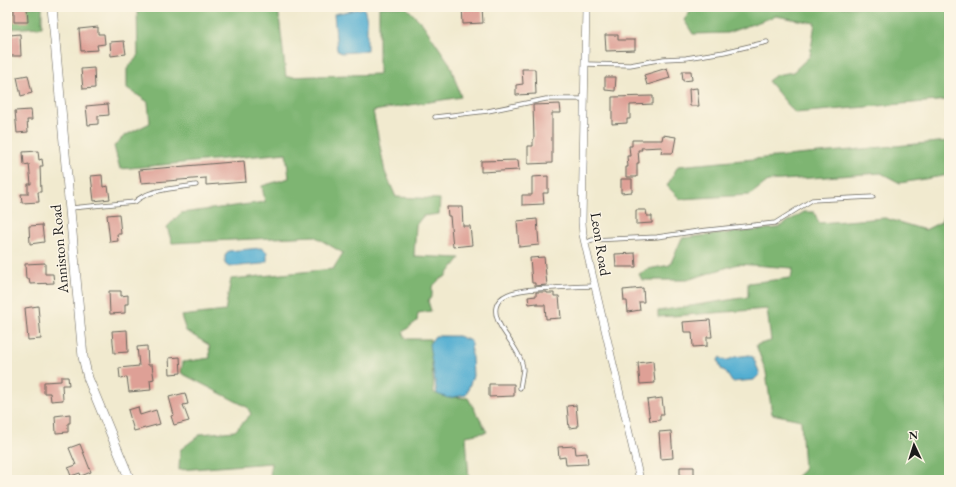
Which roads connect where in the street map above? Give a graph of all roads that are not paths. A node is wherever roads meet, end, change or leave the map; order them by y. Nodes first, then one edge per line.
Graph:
1 (52, 7) edge
2 (586, 7) edge
3 (767, 42) dead end
4 (584, 64) junction
5 (584, 99) junction
6 (435, 117) dead end
7 (196, 185) dead end
8 (873, 197) dead end
9 (70, 208) junction
10 (585, 243) junction
11 (594, 286) junction
12 (520, 388) dead end
13 (130, 480) edge
14 (640, 480) edge

1 - 9 street, Anniston Road
2 - 4 street, Leon Road
3 - 4 lane
4 - 5 street, Leon Road
5 - 6 lane
5 - 10 street, Leon Road
7 - 9 lane
8 - 10 lane
9 - 13 street, Anniston Road
10 - 11 street, Leon Road
11 - 12 lane
11 - 14 street, Leon Road

